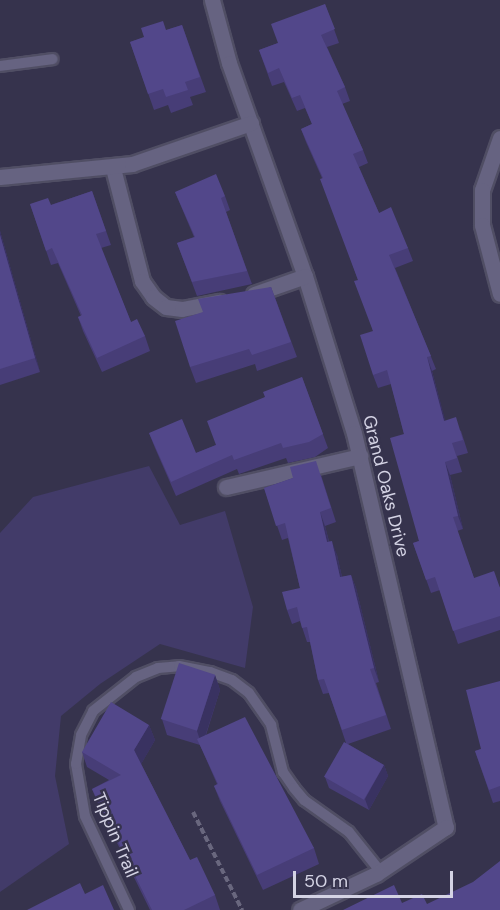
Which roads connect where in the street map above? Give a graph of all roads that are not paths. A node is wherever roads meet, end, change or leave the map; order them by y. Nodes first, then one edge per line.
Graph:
1 (212, 0) edge
2 (53, 58) dead end
3 (0, 66) edge
4 (251, 123) junction
5 (500, 138) edge
6 (113, 168) junction
7 (0, 177) edge
8 (305, 276) junction
9 (500, 294) edge
10 (360, 456) junction
11 (226, 487) dead end
12 (380, 871) junction
13 (129, 910) edge
14 (300, 910) edge

1 - 4 street, Grand Oaks Drive
2 - 3 lane
4 - 6 street
4 - 8 street, Grand Oaks Drive
5 - 9 street
6 - 7 street
6 - 8 street
8 - 10 street, Grand Oaks Drive
10 - 11 street
10 - 12 street, Grand Oaks Drive
12 - 13 lane, Tippin Trail
12 - 14 street, Grand Oaks Drive

